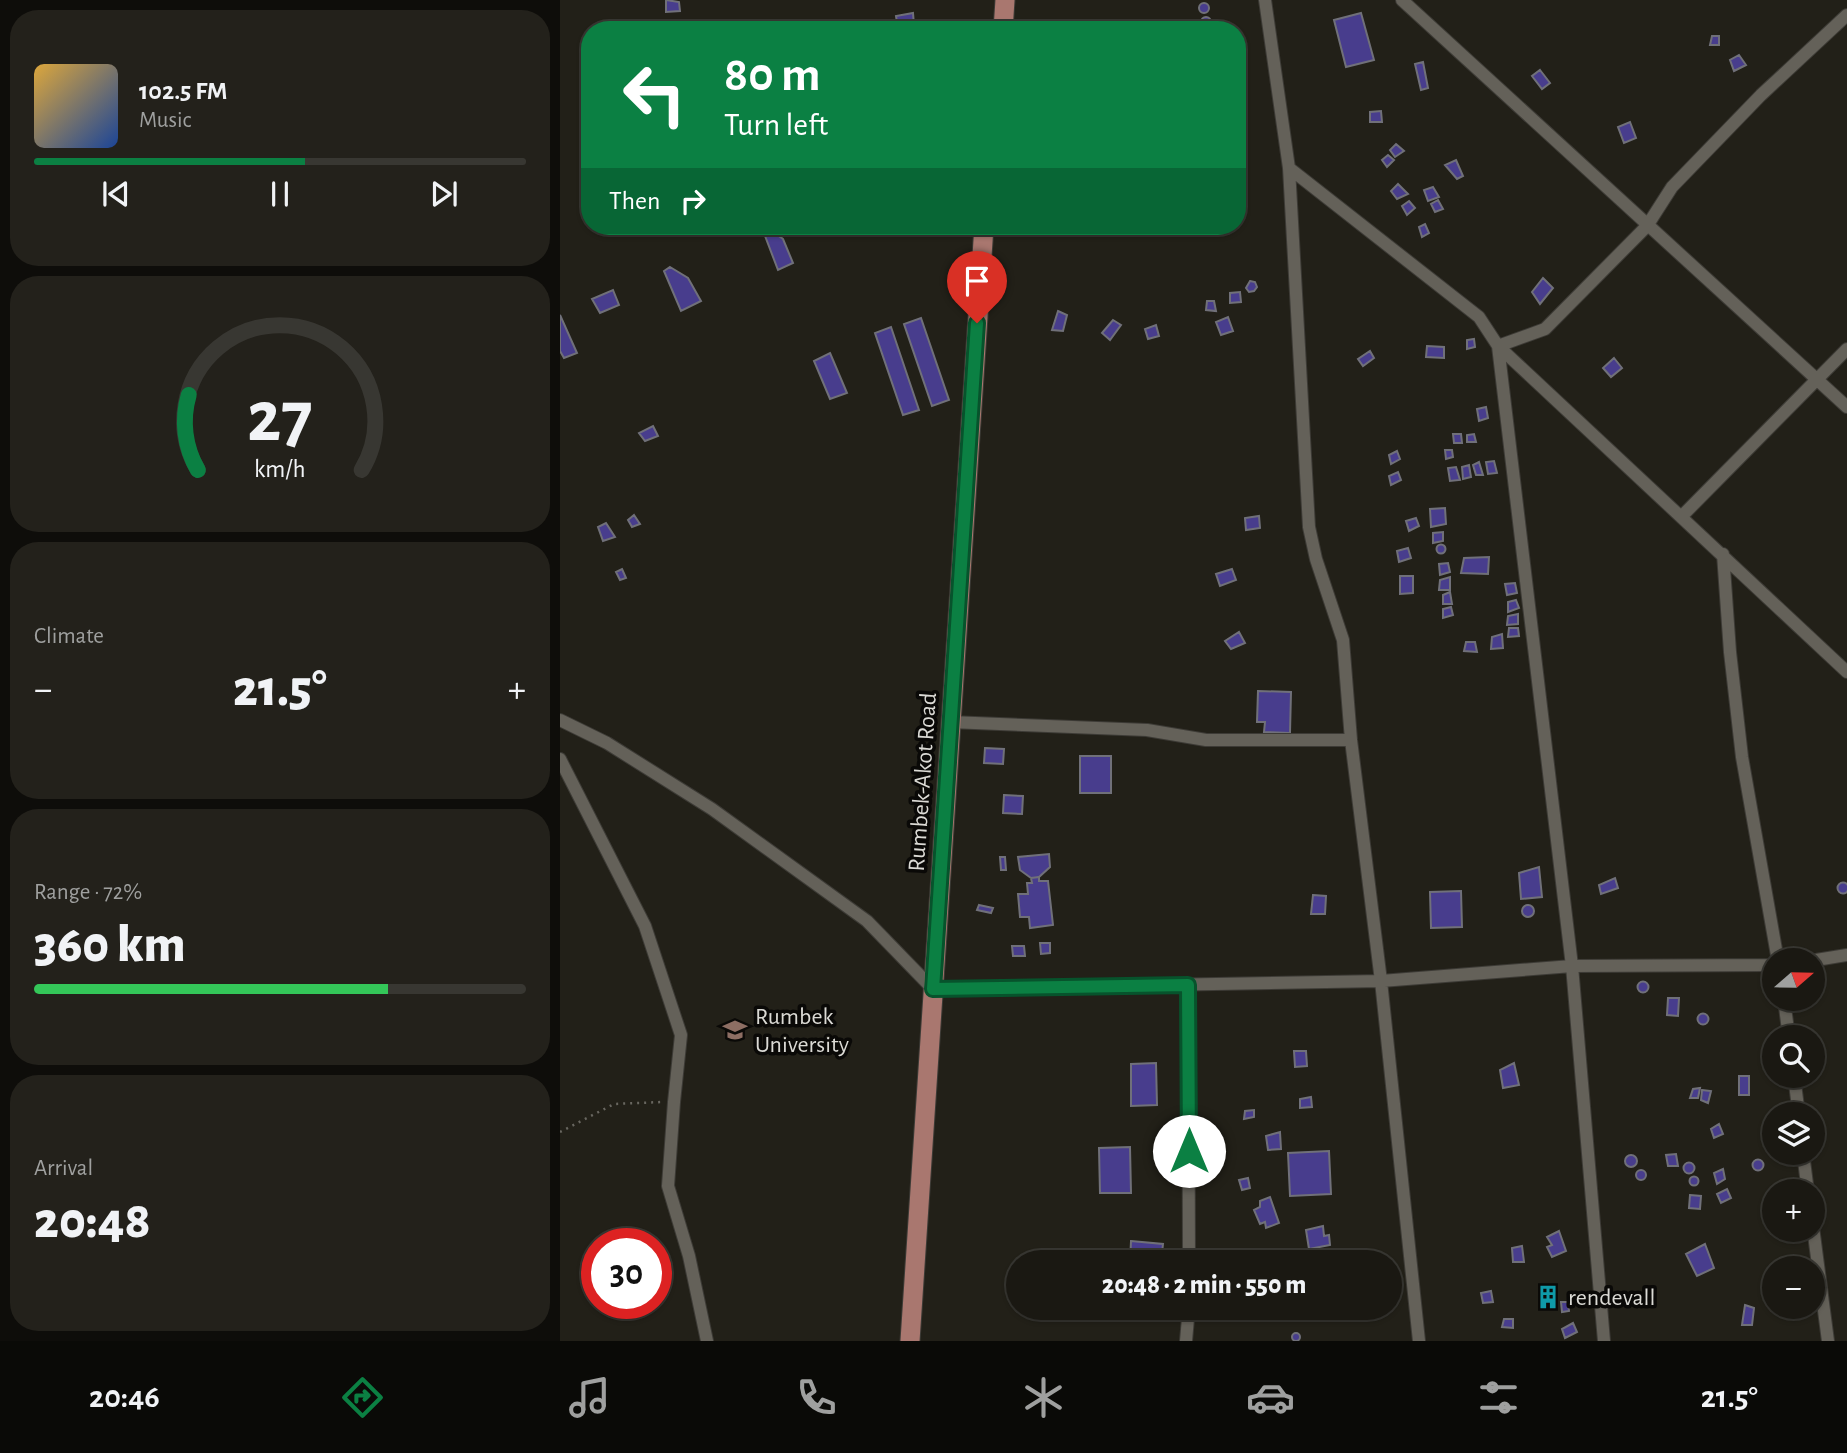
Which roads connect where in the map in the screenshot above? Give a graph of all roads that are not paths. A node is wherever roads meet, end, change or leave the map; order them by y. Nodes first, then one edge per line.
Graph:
1 (1005, 0) edge
2 (1265, 0) edge
3 (1402, 0) edge
4 (1847, 15) edge
5 (1004, 21) edge
6 (1289, 168) junction
7 (1647, 226) junction
8 (983, 235) edge
9 (1498, 346) junction
10 (1847, 349) edge
11 (1817, 380) junction
12 (1847, 407) edge
13 (1681, 517) junction
14 (1723, 554) junction
15 (1847, 672) edge
16 (560, 720) edge
17 (950, 722) junction
18 (1351, 740) junction
19 (560, 759) edge
20 (1777, 948) edge
21 (1847, 955) edge
22 (1825, 959) edge
23 (1762, 965) edge
24 (1572, 966) junction
25 (1381, 981) junction
26 (1188, 985) junction
27 (933, 989) junction
28 (1815, 1242) edge
29 (1189, 1250) edge
30 (1188, 1320) edge
31 (707, 1341) edge
32 (910, 1341) edge
33 (1186, 1341) edge
34 (1419, 1341) edge
35 (1604, 1341) edge
36 (1828, 1341) edge

1 - 5 main road
2 - 6 street
3 - 7 street
4 - 7 street
6 - 9 street
6 - 18 street
7 - 9 street
7 - 11 street
8 - 17 main road, Rumbek-Akot Road
9 - 13 street
9 - 24 street
10 - 11 street
11 - 12 street
11 - 13 street
13 - 14 street
14 - 15 street
14 - 20 street
16 - 27 street
17 - 18 street
17 - 27 main road, Rumbek-Akot Road
18 - 25 street
19 - 31 street
21 - 22 street
23 - 24 street
24 - 25 street
24 - 35 street
25 - 26 street
25 - 34 street
26 - 27 street
26 - 29 street
27 - 32 main road, Rumbek-Akot Road
28 - 36 street
30 - 33 street

